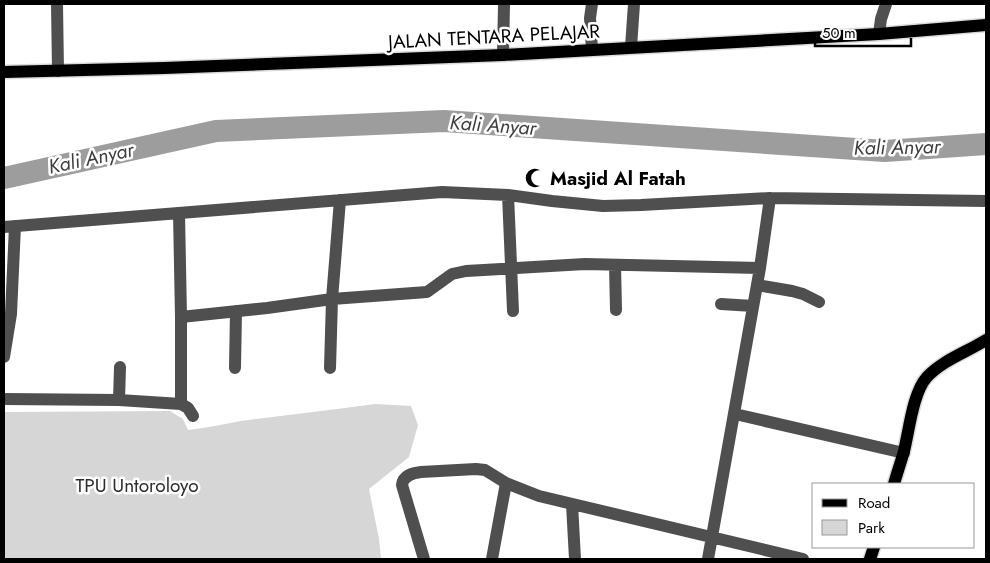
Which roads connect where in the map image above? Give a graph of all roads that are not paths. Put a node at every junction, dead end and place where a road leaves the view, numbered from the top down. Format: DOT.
graph roads {
  1 [pos="57,4"];
  2 [pos="504,4"];
  3 [pos="592,4"];
  4 [pos="634,4"];
  5 [pos="886,4"];
  6 [pos="986,25"];
  7 [pos="879,34"];
  8 [pos="631,47"];
  9 [pos="592,50"];
  10 [pos="503,55"];
  11 [pos="58,71"];
  12 [pos="4,72"];
  13 [pos="508,195"];
  14 [pos="770,198"];
  15 [pos="340,200"];
  16 [pos="986,201"];
  17 [pos="179,213"];
  18 [pos="9,226"];
  19 [pos="615,264"];
  20 [pos="511,268"];
  21 [pos="760,268"];
  22 [pos="757,285"];
  23 [pos="332,299"];
  24 [pos="819,302"];
  25 [pos="721,304"];
  26 [pos="754,306"];
  27 [pos="616,310"];
  28 [pos="236,311"];
  29 [pos="513,312"];
  30 [pos="181,317"];
  31 [pos="986,340"];
  32 [pos="4,357"];
  33 [pos="120,367"];
  34 [pos="236,368"];
  35 [pos="330,368"];
  36 [pos="4,399"];
  37 [pos="120,400"];
  38 [pos="181,404"];
  39 [pos="735,414"];
  40 [pos="193,416"];
  41 [pos="904,453"];
  42 [pos="506,483"];
  43 [pos="894,483"];
  44 [pos="572,504"];
  45 [pos="712,538"];
  46 [pos="424,559"];
  47 [pos="492,559"];
  48 [pos="575,559"];
  49 [pos="708,559"];
  50 [pos="803,559"];
  1 -- 11 [label="street"];
  2 -- 10 [label="street"];
  3 -- 9 [label="street"];
  4 -- 8 [label="street"];
  5 -- 7 [label="street"];
  6 -- 7 [label="main road, JALAN TENTARA PELAJAR"];
  7 -- 8 [label="main road, JALAN TENTARA PELAJAR"];
  8 -- 9 [label="main road, JALAN TENTARA PELAJAR"];
  9 -- 10 [label="main road, JALAN TENTARA PELAJAR"];
  10 -- 11 [label="main road, JALAN TENTARA PELAJAR"];
  11 -- 12 [label="main road, JALAN TENTARA PELAJAR"];
  13 -- 14 [label="street"];
  13 -- 15 [label="street"];
  13 -- 20 [label="street"];
  14 -- 16 [label="street"];
  14 -- 21 [label="street"];
  15 -- 17 [label="street"];
  15 -- 23 [label="street"];
  17 -- 18 [label="street"];
  17 -- 30 [label="street"];
  18 -- 32 [label="street"];
  19 -- 20 [label="street"];
  19 -- 21 [label="street"];
  19 -- 27 [label="street"];
  20 -- 23 [label="street"];
  20 -- 29 [label="street"];
  21 -- 22 [label="street"];
  22 -- 24 [label="street"];
  22 -- 26 [label="street"];
  23 -- 28 [label="street"];
  23 -- 35 [label="street"];
  25 -- 26 [label="street"];
  26 -- 39 [label="street"];
  28 -- 30 [label="street"];
  28 -- 34 [label="street"];
  30 -- 38 [label="street"];
  31 -- 41 [label="main road"];
  33 -- 37 [label="street"];
  36 -- 37 [label="street"];
  37 -- 38 [label="street"];
  38 -- 40 [label="street"];
  39 -- 41 [label="street"];
  39 -- 45 [label="street"];
  41 -- 43 [label="main road"];
  42 -- 44 [label="street"];
  42 -- 46 [label="street"];
  42 -- 47 [label="street"];
  44 -- 45 [label="street"];
  44 -- 48 [label="street"];
  45 -- 49 [label="street"];
  45 -- 50 [label="street"];
}
